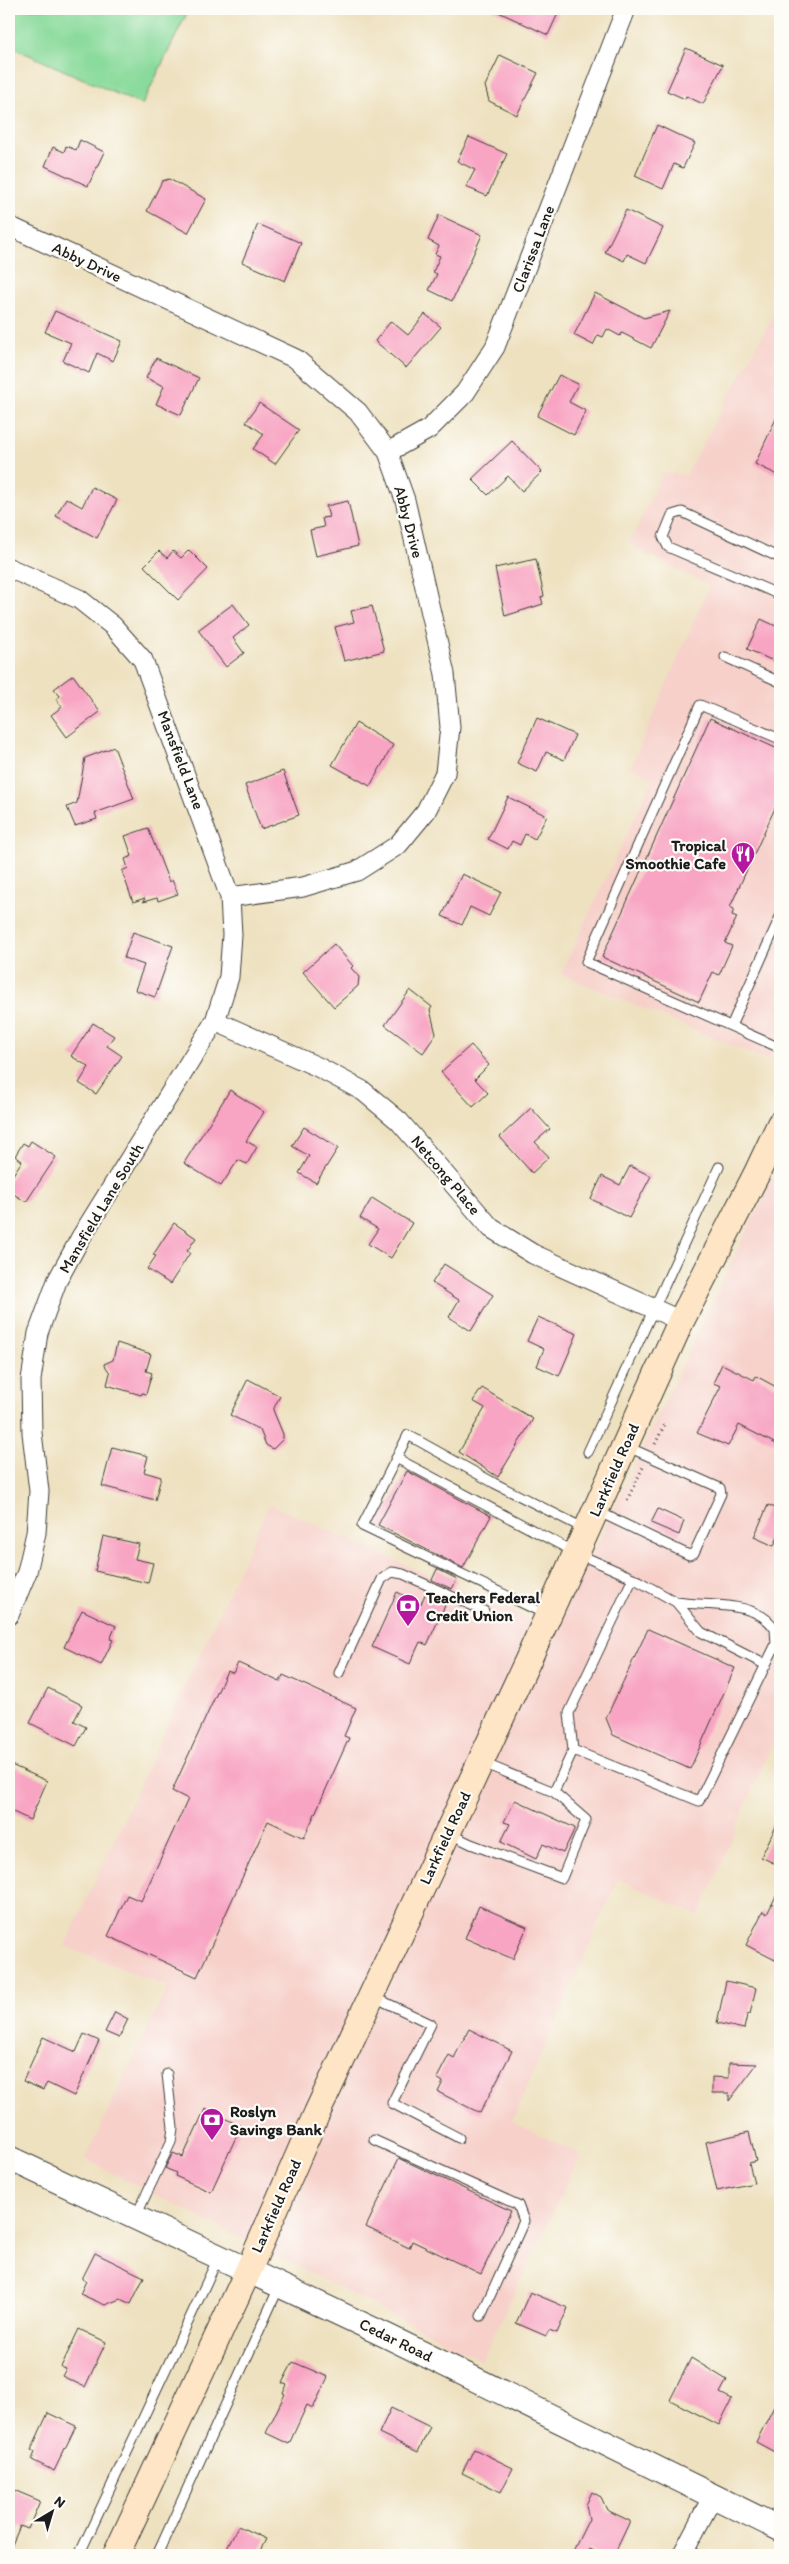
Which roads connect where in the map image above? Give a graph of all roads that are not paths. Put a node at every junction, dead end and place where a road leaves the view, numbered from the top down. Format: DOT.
graph roads {
  1 [pos="626,9"];
  2 [pos="9,226"];
  3 [pos="388,452"];
  4 [pos="780,558"];
  5 [pos="9,568"];
  6 [pos="780,595"];
  7 [pos="725,657"];
  8 [pos="780,682"];
  9 [pos="780,739"];
  10 [pos="230,897"];
  11 [pos="780,917"];
  12 [pos="215,1021"];
  13 [pos="731,1026"];
  14 [pos="780,1048"];
  15 [pos="780,1124"];
  16 [pos="719,1167"];
  17 [pos="654,1309"];
  18 [pos="681,1321"];
  19 [pos="637,1451"];
  20 [pos="588,1452"];
  21 [pos="396,1458"];
  22 [pos="600,1520"];
  23 [pos="576,1553"];
  24 [pos="633,1578"];
  25 [pos="676,1602"];
  26 [pos="484,1611"];
  27 [pos="9,1615"];
  28 [pos="548,1616"];
  29 [pos="766,1665"];
  30 [pos="339,1673"];
  31 [pos="574,1750"];
  32 [pos="480,1762"];
  33 [pos="554,1792"];
  34 [pos="447,1833"];
  35 [pos="371,1996"];
  36 [pos="167,2074"];
  37 [pos="459,2138"];
  38 [pos="374,2140"];
  39 [pos="9,2158"];
  40 [pos="136,2216"];
  41 [pos="219,2255"];
  42 [pos="248,2269"];
  43 [pos="280,2285"];
  44 [pos="482,2316"];
  45 [pos="713,2496"];
  46 [pos="780,2529"];
  47 [pos="79,2555"];
  48 [pos="116,2555"];
  49 [pos="157,2555"];
  50 [pos="682,2555"];
  1 -- 3 [label="street, Clarissa Lane"];
  2 -- 3 [label="street, Abby Drive"];
  3 -- 10 [label="street, Abby Drive"];
  4 -- 6 [label="lane"];
  5 -- 10 [label="street, Mansfield Lane"];
  7 -- 8 [label="lane"];
  9 -- 13 [label="lane"];
  10 -- 12 [label="street, Mansfield Lane"];
  11 -- 13 [label="lane"];
  12 -- 17 [label="street, Netcong Place"];
  12 -- 27 [label="street, Mansfield Lane South"];
  13 -- 14 [label="lane"];
  15 -- 18 [label="main road, Larkfield Road"];
  16 -- 17 [label="lane"];
  17 -- 18 [label="street, Netcong Place"];
  17 -- 20 [label="lane"];
  18 -- 19 [label="main road, Larkfield Road"];
  19 -- 22 [label="main road, Larkfield Road"];
  19 -- 22 [label="lane"];
  21 -- 22 [label="lane"];
  21 -- 23 [label="lane"];
  21 -- 28 [label="lane"];
  22 -- 23 [label="main road, Larkfield Road"];
  23 -- 24 [label="lane"];
  23 -- 28 [label="main road, Larkfield Road"];
  24 -- 25 [label="lane"];
  24 -- 31 [label="lane"];
  25 -- 29 [label="lane"];
  25 -- 29 [label="lane"];
  26 -- 30 [label="lane"];
  28 -- 32 [label="main road, Larkfield Road"];
  29 -- 31 [label="lane"];
  31 -- 33 [label="lane"];
  32 -- 33 [label="lane"];
  32 -- 34 [label="main road, Larkfield Road"];
  33 -- 34 [label="lane"];
  34 -- 35 [label="main road, Larkfield Road"];
  35 -- 37 [label="lane"];
  35 -- 42 [label="main road, Larkfield Road"];
  36 -- 40 [label="lane"];
  38 -- 44 [label="lane"];
  39 -- 40 [label="street, Cedar Road"];
  40 -- 41 [label="street, Cedar Road"];
  41 -- 42 [label="street, Cedar Road"];
  41 -- 47 [label="lane"];
  42 -- 43 [label="street, Cedar Road"];
  42 -- 48 [label="main road, Larkfield Road"];
  43 -- 45 [label="street, Cedar Road"];
  43 -- 49 [label="lane"];
  45 -- 46 [label="street, Cedar Road"];
  45 -- 50 [label="street"];
}
